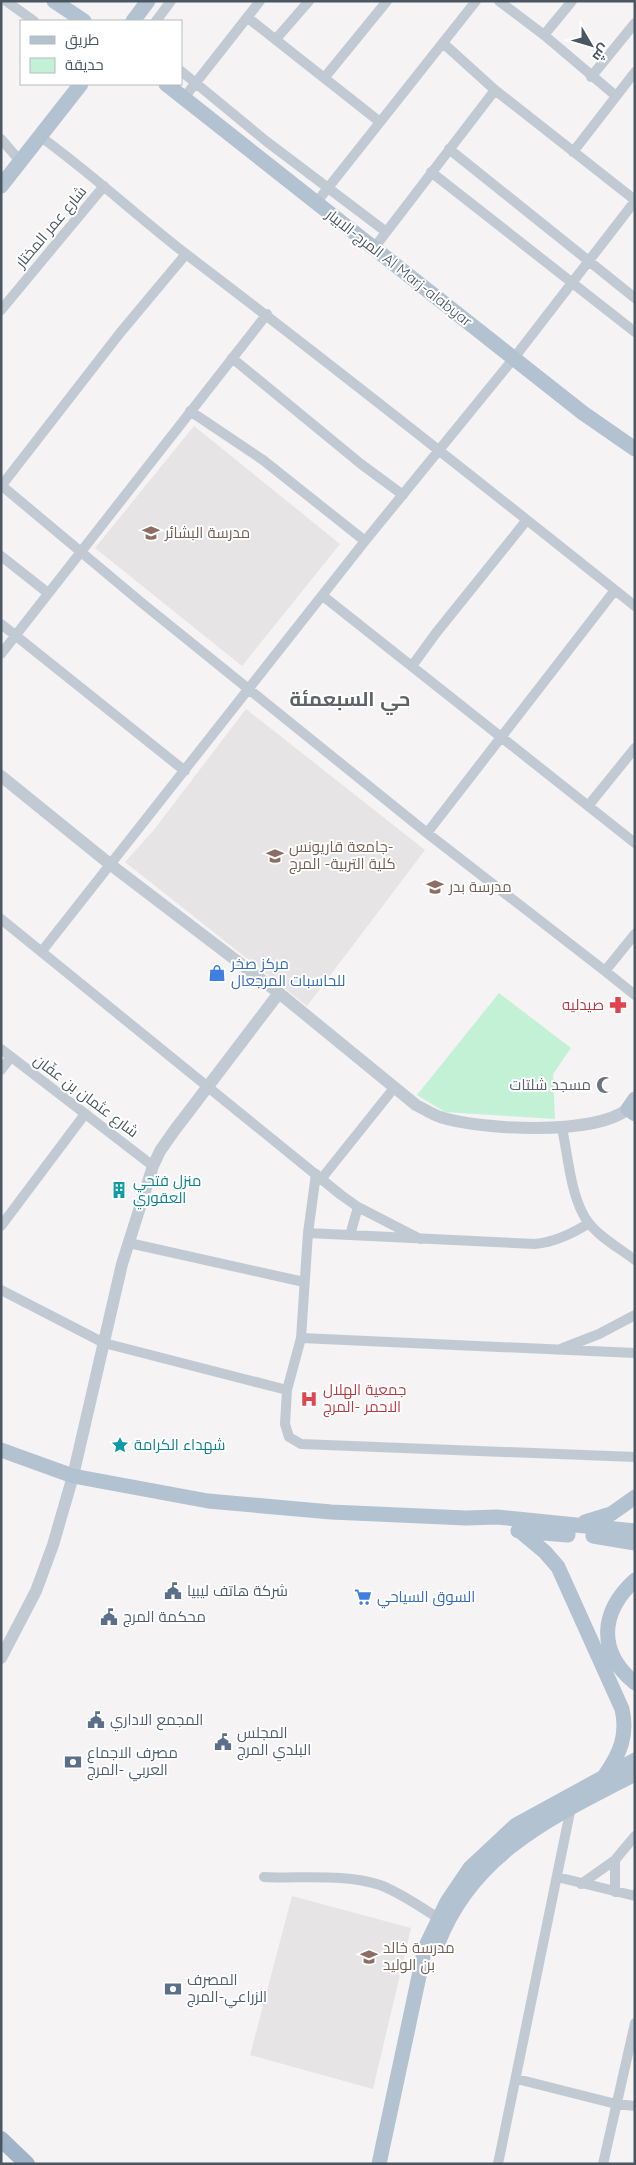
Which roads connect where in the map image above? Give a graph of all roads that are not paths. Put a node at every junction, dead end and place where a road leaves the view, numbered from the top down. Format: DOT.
graph roads {
  1 [pos="6,1"];
  2 [pos="54,1"];
  3 [pos="148,1"];
  4 [pos="170,1"];
  5 [pos="260,1"];
  6 [pos="309,1"];
  7 [pos="387,1"];
  8 [pos="476,1"];
  9 [pos="499,1"];
  10 [pos="572,1"];
  11 [pos="248,18"];
  12 [pos="33,20"];
  13 [pos="82,20"];
  14 [pos="134,20"];
  15 [pos="157,20"];
  16 [pos="635,23"];
  17 [pos="544,35"];
  18 [pos="276,38"];
  19 [pos="443,43"];
  20 [pos="182,72"];
  21 [pos="635,72"];
  22 [pos="325,77"];
  23 [pos="591,77"];
  24 [pos="196,82"];
  25 [pos="79,85"];
  26 [pos="167,85"];
  27 [pos="495,90"];
  28 [pos="616,96"];
  29 [pos="184,99"];
  30 [pos="380,122"];
  31 [pos="41,137"];
  32 [pos="1,139"];
  33 [pos="449,149"];
  34 [pos="573,152"];
  35 [pos="20,161"];
  36 [pos="431,172"];
  37 [pos="1,186"];
  38 [pos="104,186"];
  39 [pos="327,188"];
  40 [pos="635,201"];
  41 [pos="316,203"];
  42 [pos="386,231"];
  43 [pos="374,248"];
  44 [pos="186,254"];
  45 [pos="588,261"];
  46 [pos="572,282"];
  47 [pos="635,298"];
  48 [pos="1,310"];
  49 [pos="267,314"];
  50 [pos="635,332"];
  51 [pos="232,358"];
  52 [pos="514,358"];
  53 [pos="190,411"];
  54 [pos="635,450"];
  55 [pos="438,451"];
  56 [pos="2,485"];
  57 [pos="403,495"];
  58 [pos="526,520"];
  59 [pos="365,541"];
  60 [pos="82,551"];
  61 [pos="1,556"];
  62 [pos="615,590"];
  63 [pos="48,593"];
  64 [pos="323,596"];
  65 [pos="635,606"];
  66 [pos="1,624"];
  67 [pos="16,635"];
  68 [pos="1,654"];
  69 [pos="412,666"];
  70 [pos="249,689"];
  71 [pos="501,737"];
  72 [pos="635,748"];
  73 [pos="185,771"];
  74 [pos="1,776"];
  75 [pos="588,806"];
  76 [pos="427,833"];
  77 [pos="635,843"];
  78 [pos="111,865"];
  79 [pos="1,919"];
  80 [pos="635,934"];
  81 [pos="42,951"];
  82 [pos="605,971"];
  83 [pos="280,993"];
  84 [pos="635,995"];
  85 [pos="1,1049"];
  86 [pos="11,1057"];
  87 [pos="1,1070"];
  88 [pos="207,1086"];
  89 [pos="394,1088"];
  90 [pos="633,1106"];
  91 [pos="85,1114"];
  92 [pos="562,1128"];
  93 [pos="153,1166"];
  94 [pos="319,1176"];
  95 [pos="358,1207"];
  96 [pos="589,1222"];
  97 [pos="1,1226"];
  98 [pos="308,1233"];
  99 [pos="350,1236"];
  100 [pos="420,1239"];
  101 [pos="129,1244"];
  102 [pos="635,1260"];
  103 [pos="304,1282"];
  104 [pos="1,1290"];
  105 [pos="635,1315"];
  106 [pos="301,1338"];
  107 [pos="104,1343"];
  108 [pos="559,1350"];
  109 [pos="635,1353"];
  110 [pos="287,1390"];
  111 [pos="1,1450"];
  112 [pos="635,1456"];
  113 [pos="73,1476"];
  114 [pos="635,1498"];
  115 [pos="466,1518"];
  116 [pos="559,1524"];
  117 [pos="635,1531"];
  118 [pos="521,1532"];
  119 [pos="635,1543"];
  120 [pos="635,1580"];
  121 [pos="1,1658"];
  122 [pos="635,1683"];
  123 [pos="635,1760"];
  124 [pos="635,1774"];
  125 [pos="604,1776"];
  126 [pos="593,1796"];
  127 [pos="571,1807"];
  128 [pos="635,1836"];
  129 [pos="615,1860"];
  130 [pos="264,1877"];
  131 [pos="557,1877"];
  132 [pos="582,1884"];
  133 [pos="615,1892"];
  134 [pos="635,1896"];
  135 [pos="438,1918"];
  136 [pos="635,2023"];
  137 [pos="517,2079"];
  138 [pos="616,2104"];
  139 [pos="635,2106"];
  140 [pos="1,2139"];
  141 [pos="27,2164"];
  142 [pos="379,2164"];
  143 [pos="389,2164"];
  144 [pos="498,2164"];
  145 [pos="603,2164"];
  1 -- 12 [label="street"];
  2 -- 13 [label="main road"];
  3 -- 14 [label="main road"];
  4 -- 15 [label="street"];
  5 -- 11 [label="street"];
  6 -- 18 [label="street"];
  7 -- 22 [label="street"];
  8 -- 19 [label="street"];
  9 -- 17 [label="street"];
  10 -- 17 [label="street"];
  11 -- 18 [label="street"];
  11 -- 24 [label="street"];
  16 -- 23 [label="street"];
  17 -- 23 [label="street"];
  18 -- 22 [label="street"];
  19 -- 27 [label="street"];
  19 -- 30 [label="street"];
  20 -- 24 [label="street"];
  21 -- 28 [label="street"];
  22 -- 30 [label="street"];
  23 -- 28 [label="street"];
  24 -- 29 [label="street"];
  24 -- 39 [label="street"];
  25 -- 31 [label="main road"];
  26 -- 29 [label="main road, المرج-الابيار Al Marj-alabyar"];
  27 -- 33 [label="street"];
  27 -- 34 [label="street"];
  28 -- 34 [label="street"];
  29 -- 41 [label="main road, المرج-الابيار Al Marj-alabyar"];
  30 -- 39 [label="street"];
  31 -- 35 [label="main road"];
  31 -- 38 [label="street"];
  32 -- 35 [label="street"];
  33 -- 36 [label="street"];
  33 -- 45 [label="street"];
  34 -- 40 [label="street"];
  35 -- 37 [label="main road"];
  36 -- 42 [label="street"];
  36 -- 46 [label="street"];
  38 -- 44 [label="street"];
  38 -- 48 [label="street, شارع عمر المختار"];
  39 -- 41 [label="street"];
  39 -- 42 [label="street"];
  40 -- 45 [label="street"];
  41 -- 43 [label="main road, المرج-الابيار Al Marj-alabyar"];
  42 -- 43 [label="street"];
  43 -- 52 [label="main road, المرج-الابيار Al Marj-alabyar"];
  44 -- 49 [label="street"];
  44 -- 56 [label="street"];
  45 -- 46 [label="street"];
  45 -- 47 [label="street"];
  46 -- 50 [label="street"];
  46 -- 52 [label="street"];
  49 -- 51 [label="street"];
  49 -- 55 [label="street"];
  51 -- 53 [label="street"];
  51 -- 57 [label="street"];
  52 -- 54 [label="main road, المرج-الابيار Al Marj-alabyar"];
  52 -- 55 [label="street"];
  53 -- 59 [label="street"];
  53 -- 60 [label="street"];
  55 -- 57 [label="street"];
  55 -- 58 [label="street"];
  56 -- 60 [label="street"];
  57 -- 59 [label="street"];
  58 -- 62 [label="street"];
  58 -- 69 [label="street"];
  59 -- 64 [label="street"];
  60 -- 63 [label="street"];
  60 -- 70 [label="street"];
  61 -- 63 [label="street"];
  62 -- 65 [label="street"];
  62 -- 71 [label="street"];
  63 -- 67 [label="street"];
  64 -- 69 [label="street"];
  64 -- 70 [label="street"];
  66 -- 67 [label="street"];
  67 -- 68 [label="street"];
  67 -- 73 [label="street"];
  69 -- 71 [label="street"];
  70 -- 73 [label="street"];
  70 -- 76 [label="street"];
  71 -- 75 [label="street"];
  71 -- 76 [label="street"];
  72 -- 75 [label="street"];
  73 -- 78 [label="street"];
  74 -- 78 [label="street"];
  75 -- 77 [label="street"];
  76 -- 82 [label="street"];
  78 -- 81 [label="street"];
  78 -- 83 [label="street"];
  79 -- 81 [label="street"];
  80 -- 82 [label="street"];
  81 -- 88 [label="street"];
  82 -- 84 [label="street"];
  83 -- 88 [label="street"];
  83 -- 89 [label="street"];
  85 -- 86 [label="street, شارع عثمان بن عفّان"];
  86 -- 87 [label="street"];
  86 -- 91 [label="street, شارع عثمان بن عفّان"];
  88 -- 93 [label="street"];
  88 -- 94 [label="street"];
  89 -- 92 [label="street"];
  89 -- 94 [label="street"];
  90 -- 92 [label="street"];
  91 -- 93 [label="street, شارع عثمان بن عفّان"];
  91 -- 97 [label="street"];
  92 -- 96 [label="street"];
  93 -- 101 [label="street"];
  94 -- 95 [label="street"];
  94 -- 98 [label="street"];
  95 -- 99 [label="street"];
  95 -- 100 [label="street"];
  96 -- 100 [label="street"];
  96 -- 102 [label="street"];
  98 -- 99 [label="street"];
  98 -- 103 [label="street"];
  99 -- 100 [label="street"];
  101 -- 103 [label="street"];
  101 -- 107 [label="street"];
  103 -- 106 [label="street"];
  104 -- 107 [label="street"];
  105 -- 108 [label="street"];
  106 -- 108 [label="street"];
  106 -- 110 [label="street"];
  107 -- 110 [label="street"];
  107 -- 113 [label="street"];
  108 -- 109 [label="street"];
  110 -- 112 [label="street"];
  111 -- 113 [label="main road"];
  113 -- 115 [label="main road"];
  113 -- 121 [label="street"];
  114 -- 116 [label="main road"];
  115 -- 116 [label="main road"];
  115 -- 118 [label="main road"];
  116 -- 117 [label="main road"];
  118 -- 119 [label="main road"];
  118 -- 125 [label="main road"];
  120 -- 122 [label="main road"];
  123 -- 125 [label="main road"];
  124 -- 126 [label="main road"];
  125 -- 126 [label="main road"];
  125 -- 135 [label="main road"];
  126 -- 127 [label="main road"];
  127 -- 131 [label="street"];
  127 -- 143 [label="main road"];
  128 -- 129 [label="street"];
  129 -- 132 [label="street"];
  129 -- 133 [label="street"];
  130 -- 135 [label="street"];
  131 -- 132 [label="street"];
  131 -- 137 [label="street"];
  132 -- 133 [label="street"];
  133 -- 134 [label="street"];
  135 -- 142 [label="main road"];
  136 -- 138 [label="street"];
  137 -- 138 [label="street"];
  137 -- 144 [label="street"];
  138 -- 139 [label="street"];
  138 -- 145 [label="street"];
  140 -- 141 [label="highway"];
}
